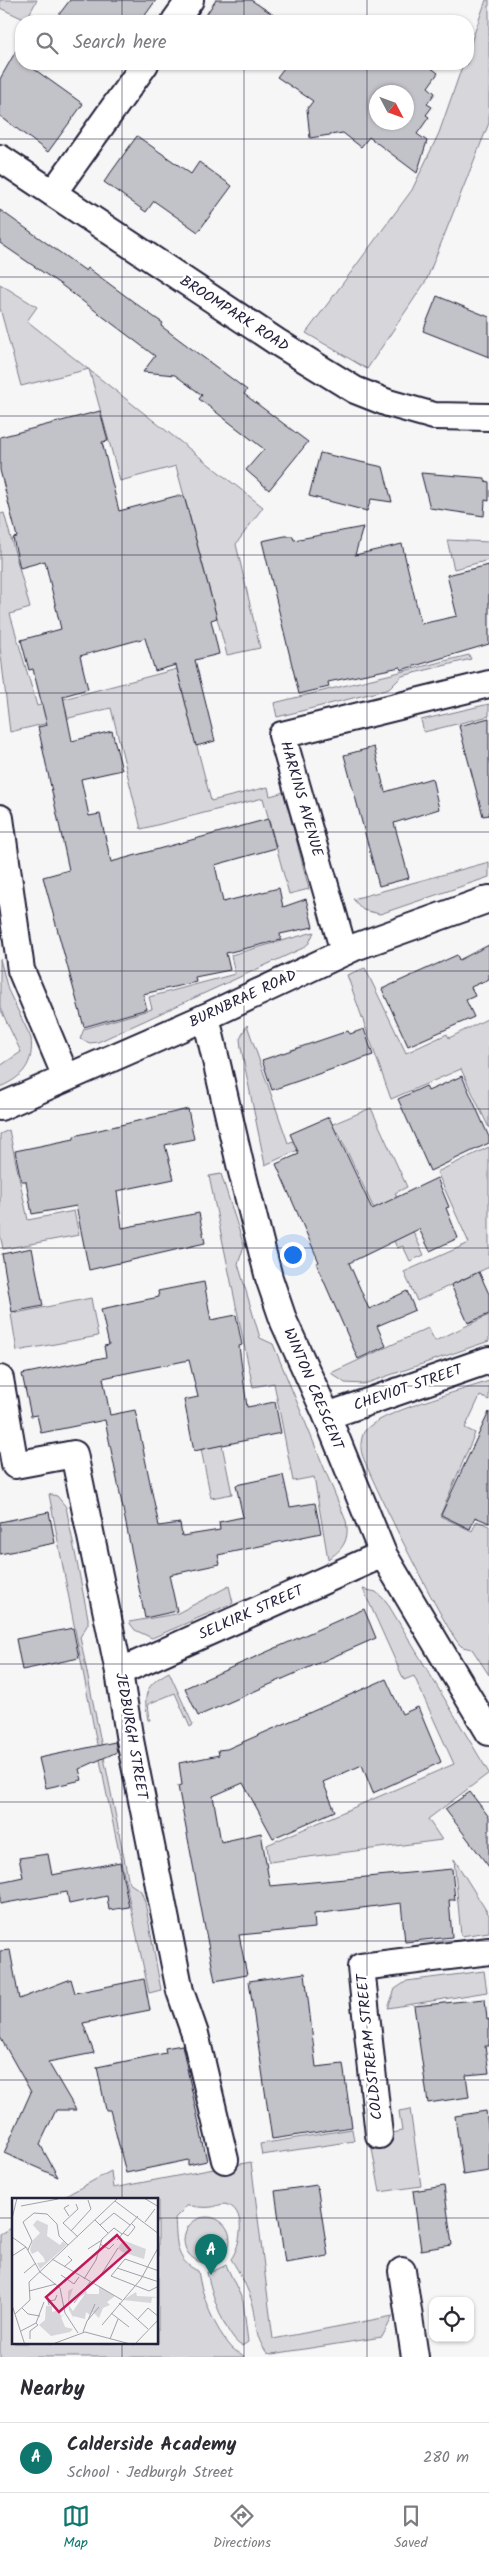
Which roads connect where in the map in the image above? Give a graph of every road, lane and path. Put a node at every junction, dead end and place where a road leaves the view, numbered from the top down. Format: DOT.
graph roads {
  1 [pos="190,0"];
  2 [pos="179,15"];
  3 [pos="141,70"];
  4 [pos="0,158"];
  5 [pos="54,193"];
  6 [pos="489,417"];
  7 [pos="489,684"];
  8 [pos="0,818"];
  9 [pos="489,899"];
  10 [pos="344,952"];
  11 [pos="206,1018"];
  12 [pos="66,1077"];
  13 [pos="0,1107"];
  14 [pos="489,1360"];
  15 [pos="0,1379"];
  16 [pos="327,1416"];
  17 [pos="383,1554"];
  18 [pos="119,1672"];
  19 [pos="489,1732"];
  20 [pos="489,1951"];
  21 [pos="379,2135"];
  22 [pos="225,2160"];
  23 [pos="402,2271"];
  24 [pos="415,2357"];
  1 -- 2 [label="street"];
  3 -- 5 [label="street"];
  4 -- 5 [label="street, BROOMPARK ROAD"];
  5 -- 6 [label="street, BROOMPARK ROAD"];
  7 -- 10 [label="street, HARKINS AVENUE"];
  8 -- 12 [label="street"];
  9 -- 10 [label="street, BURNBRAE ROAD"];
  10 -- 11 [label="street, BURNBRAE ROAD"];
  11 -- 12 [label="street, BURNBRAE ROAD"];
  11 -- 16 [label="street, WINTON CRESCENT"];
  12 -- 13 [label="street, BURNBRAE ROAD"];
  14 -- 16 [label="street, CHEVIOT STREET"];
  15 -- 18 [label="street, JEDBURGH STREET"];
  16 -- 17 [label="street, WINTON CRESCENT"];
  17 -- 18 [label="street, SELKIRK STREET"];
  17 -- 19 [label="street, WINTON CRESCENT"];
  18 -- 22 [label="street, JEDBURGH STREET"];
  20 -- 21 [label="street, COLDSTREAM STREET"];
  23 -- 24 [label="street"];
}
